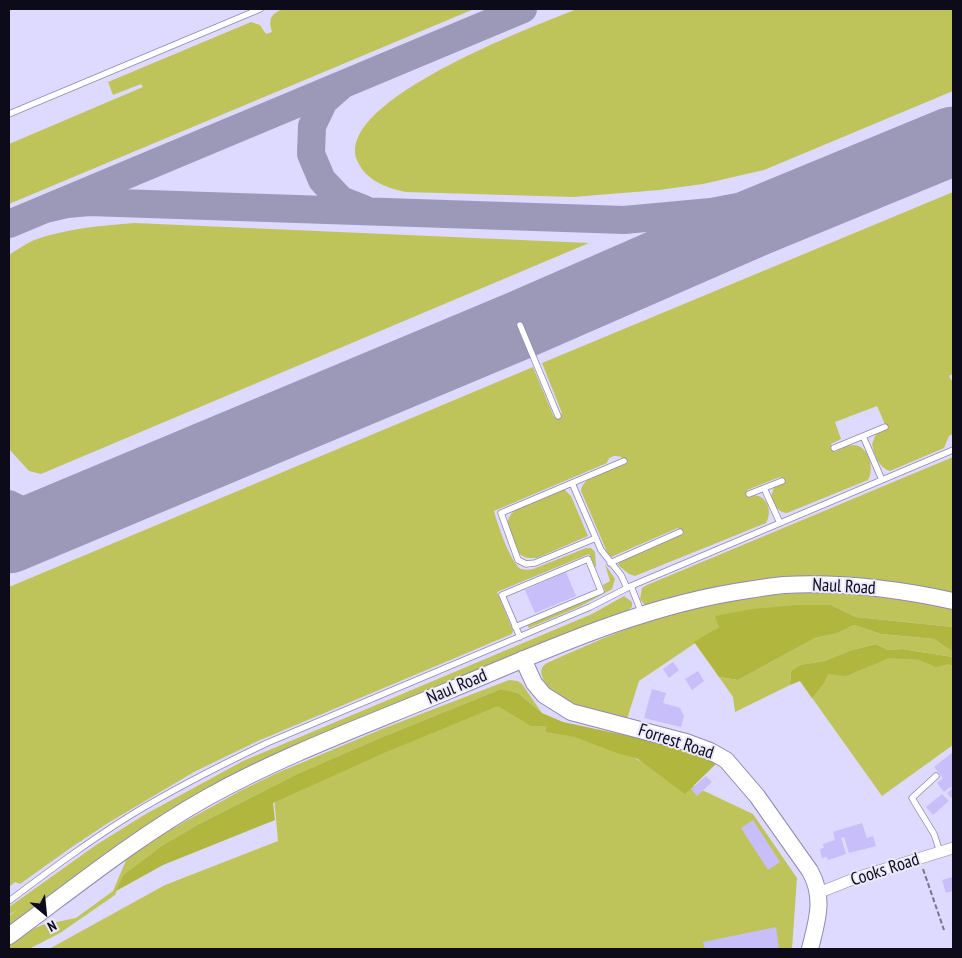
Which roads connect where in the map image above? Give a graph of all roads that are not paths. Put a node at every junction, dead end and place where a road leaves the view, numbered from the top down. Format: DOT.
graph roads {
  1 [pos="260,9"];
  2 [pos="9,114"];
  3 [pos="520,325"];
  4 [pos="558,416"];
  5 [pos="885,427"];
  6 [pos="864,436"];
  7 [pos="834,448"];
  8 [pos="953,450"];
  9 [pos="624,461"];
  10 [pos="782,480"];
  11 [pos="882,480"];
  12 [pos="572,483"];
  13 [pos="764,488"];
  14 [pos="749,494"];
  15 [pos="780,523"];
  16 [pos="680,532"];
  17 [pos="596,538"];
  18 [pos="610,562"];
  19 [pos="629,587"];
  20 [pos="953,601"];
  21 [pos="643,614"];
  22 [pos="515,626"];
  23 [pos="520,637"];
  24 [pos="523,659"];
  25 [pos="936,776"];
  26 [pos="953,848"];
  27 [pos="940,852"];
  28 [pos="818,893"];
  29 [pos="9,901"];
  30 [pos="9,936"];
  31 [pos="810,949"];
  1 -- 2 [label="lane"];
  3 -- 4 [label="lane"];
  5 -- 6 [label="lane"];
  6 -- 7 [label="lane"];
  6 -- 11 [label="lane"];
  8 -- 11 [label="lane"];
  9 -- 12 [label="lane"];
  10 -- 13 [label="lane"];
  11 -- 15 [label="lane"];
  12 -- 17 [label="lane"];
  12 -- 17 [label="lane"];
  13 -- 14 [label="lane"];
  13 -- 15 [label="lane"];
  15 -- 19 [label="lane"];
  16 -- 18 [label="lane"];
  17 -- 18 [label="lane"];
  18 -- 19 [label="lane"];
  19 -- 21 [label="lane"];
  19 -- 23 [label="lane"];
  20 -- 21 [label="street, Naul Road"];
  21 -- 24 [label="street, Naul Road"];
  22 -- 22 [label="lane"];
  22 -- 23 [label="lane"];
  23 -- 29 [label="lane"];
  24 -- 28 [label="street, Forrest Road"];
  24 -- 30 [label="street, Naul Road"];
  25 -- 27 [label="lane"];
  26 -- 27 [label="street, Cooks Road"];
  27 -- 28 [label="street, Cooks Road"];
  28 -- 31 [label="street, Forrest Road"];
}
